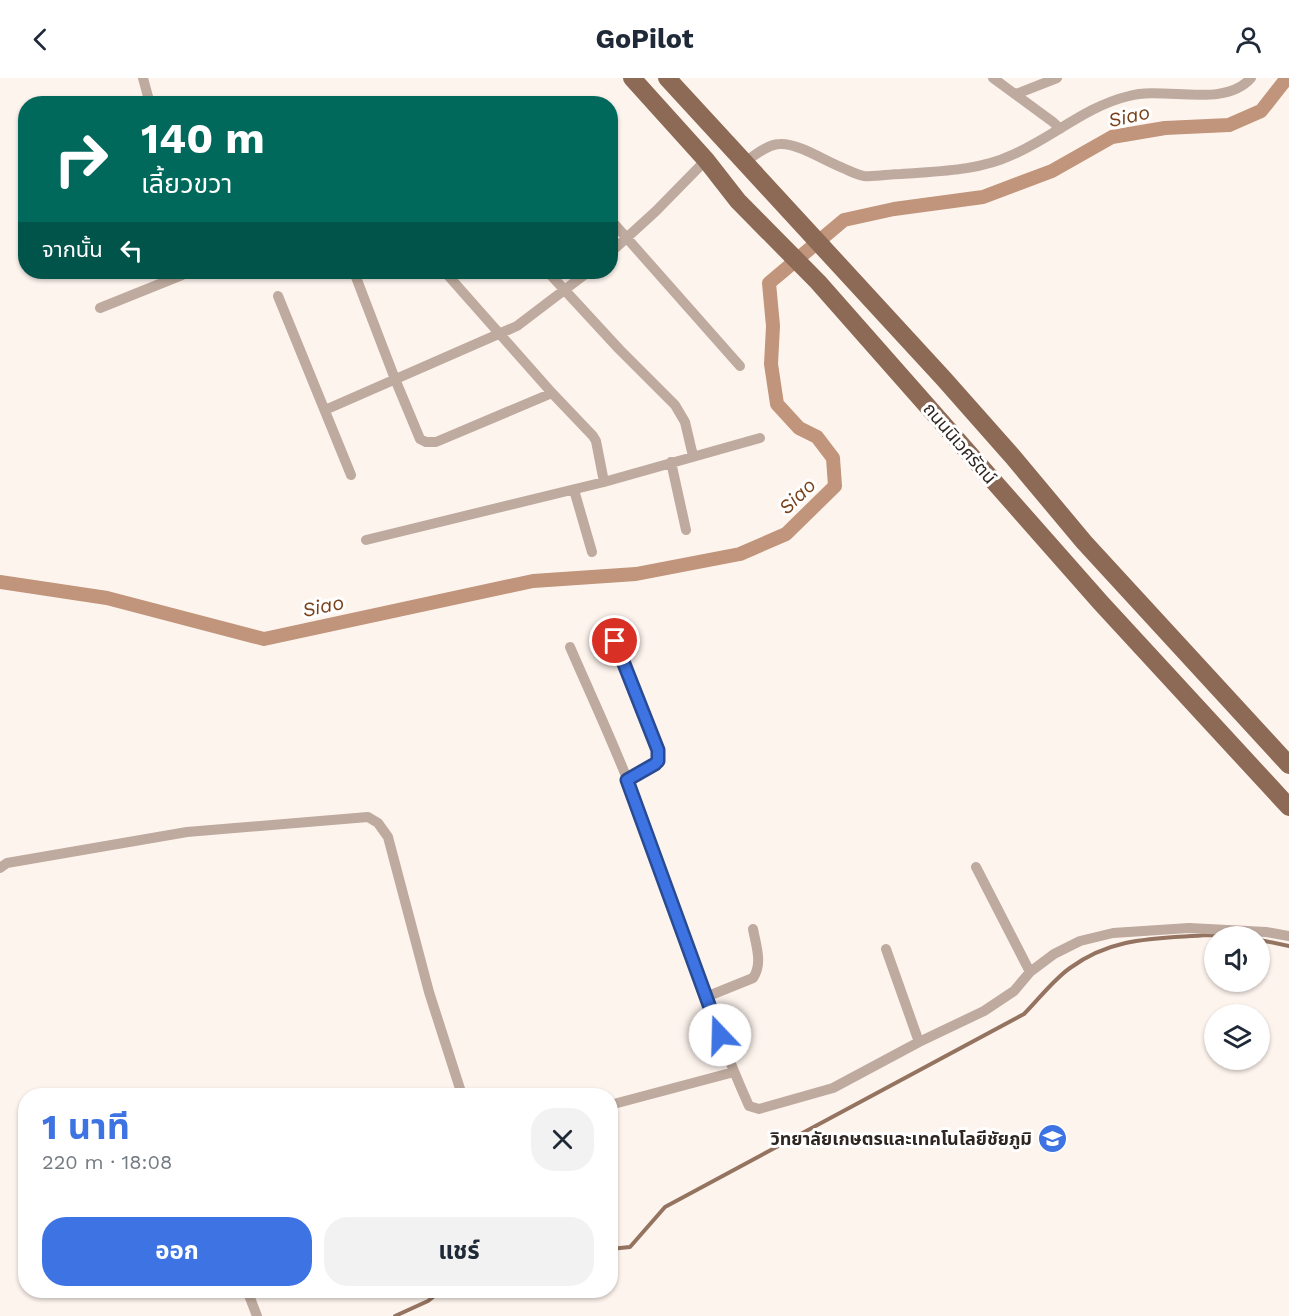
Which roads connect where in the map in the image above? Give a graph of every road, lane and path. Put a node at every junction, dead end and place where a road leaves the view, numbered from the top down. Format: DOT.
graph roads {
  1 [pos="143,78"];
  2 [pos="632,78"];
  3 [pos="667,78"];
  4 [pos="993,78"];
  5 [pos="1057,78"];
  6 [pos="1251,78"];
  7 [pos="1016,94"];
  8 [pos="148,96"];
  9 [pos="1060,129"];
  10 [pos="706,160"];
  11 [pos="744,163"];
  12 [pos="618,228"];
  13 [pos="627,239"];
  14 [pos="618,246"];
  15 [pos="172,279"];
  16 [pos="357,279"];
  17 [pos="451,279"];
  18 [pos="554,279"];
  19 [pos="580,279"];
  20 [pos="565,291"];
  21 [pos="278,296"];
  22 [pos="100,308"];
  23 [pos="501,334"];
  24 [pos="740,366"];
  25 [pos="395,379"];
  26 [pos="552,393"];
  27 [pos="325,410"];
  28 [pos="760,438"];
  29 [pos="693,456"];
  30 [pos="670,462"];
  31 [pos="351,475"];
  32 [pos="604,482"];
  33 [pos="574,490"];
  34 [pos="686,530"];
  35 [pos="366,540"];
  36 [pos="592,552"];
  37 [pos="615,641"];
  38 [pos="570,647"];
  39 [pos="1289,765"];
  40 [pos="627,780"];
  41 [pos="1289,807"];
  42 [pos="976,867"];
  43 [pos="0,868"];
  44 [pos="753,929"];
  45 [pos="1289,936"];
  46 [pos="886,949"];
  47 [pos="1030,972"];
  48 [pos="706,997"];
  49 [pos="919,1042"];
  50 [pos="734,1072"];
  51 [pos="460,1088"];
  52 [pos="618,1103"];
  53 [pos="250,1298"];
  54 [pos="257,1316"];
  1 -- 8 [label="street"];
  2 -- 10 [label="main road, ถนนนิเวศรัตน์"];
  3 -- 11 [label="main road, ถนนนิเวศรัตน์"];
  4 -- 7 [label="street"];
  5 -- 7 [label="street"];
  6 -- 9 [label="street"];
  7 -- 9 [label="street"];
  9 -- 11 [label="street"];
  10 -- 13 [label="street"];
  10 -- 41 [label="main road, ถนนนิเวศรัตน์"];
  11 -- 39 [label="main road, ถนนนิเวศรัตน์"];
  12 -- 13 [label="street"];
  13 -- 14 [label="street"];
  13 -- 24 [label="street"];
  15 -- 22 [label="street"];
  16 -- 25 [label="street"];
  17 -- 23 [label="street"];
  18 -- 20 [label="street"];
  19 -- 20 [label="street"];
  20 -- 23 [label="street"];
  20 -- 29 [label="street"];
  21 -- 27 [label="street"];
  23 -- 25 [label="street"];
  23 -- 26 [label="street"];
  25 -- 26 [label="street"];
  25 -- 27 [label="street"];
  26 -- 32 [label="street"];
  27 -- 31 [label="street"];
  28 -- 29 [label="street"];
  29 -- 30 [label="street"];
  30 -- 32 [label="street"];
  30 -- 34 [label="street"];
  32 -- 33 [label="street"];
  33 -- 35 [label="street"];
  33 -- 36 [label="street"];
  37 -- 40 [label="street"];
  38 -- 40 [label="street"];
  40 -- 48 [label="street"];
  42 -- 47 [label="street"];
  43 -- 51 [label="street"];
  44 -- 48 [label="street"];
  45 -- 47 [label="street"];
  46 -- 49 [label="street"];
  47 -- 49 [label="street"];
  48 -- 50 [label="street"];
  49 -- 50 [label="street"];
  50 -- 52 [label="street"];
  53 -- 54 [label="street"];
}
